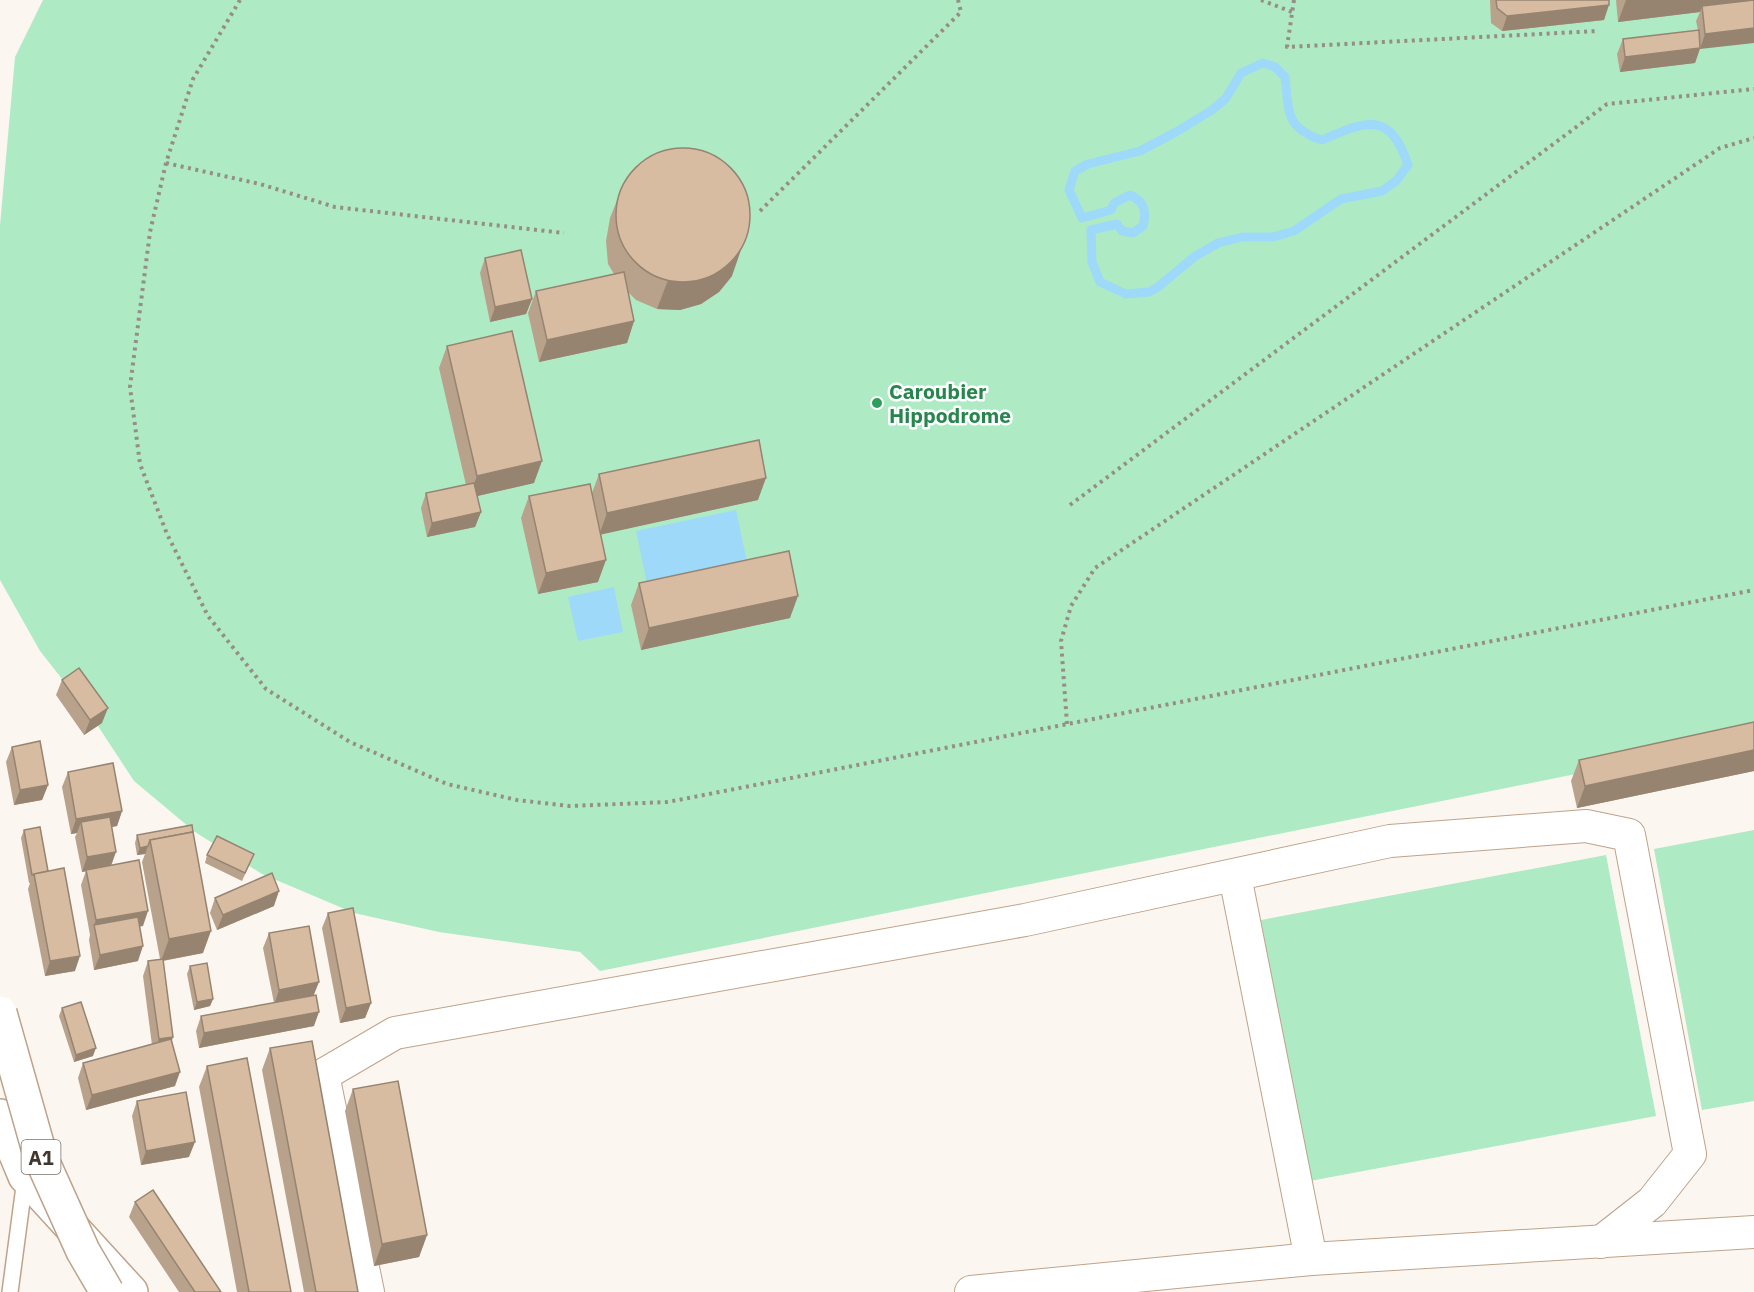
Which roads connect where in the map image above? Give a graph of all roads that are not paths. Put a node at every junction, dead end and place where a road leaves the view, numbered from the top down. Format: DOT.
graph roads {
  1 [pos="1235,876"];
  2 [pos="0,1013"];
  3 [pos="0,1116"];
  4 [pos="26,1176"];
  5 [pos="1754,1232"];
  6 [pos="1601,1242"];
  7 [pos="1311,1259"];
  8 [pos="10,1292"];
  9 [pos="107,1292"];
  10 [pos="131,1292"];
  11 [pos="368,1292"];
  12 [pos="971,1292"];
  1 -- 6 [label="street"];
  1 -- 7 [label="street"];
  1 -- 11 [label="street"];
  2 -- 9 [label="main road, A1, bridge"];
  3 -- 4 [label="main road"];
  4 -- 8 [label="lane"];
  4 -- 10 [label="main road"];
  5 -- 6 [label="street"];
  6 -- 7 [label="street"];
  7 -- 12 [label="street"];
}
